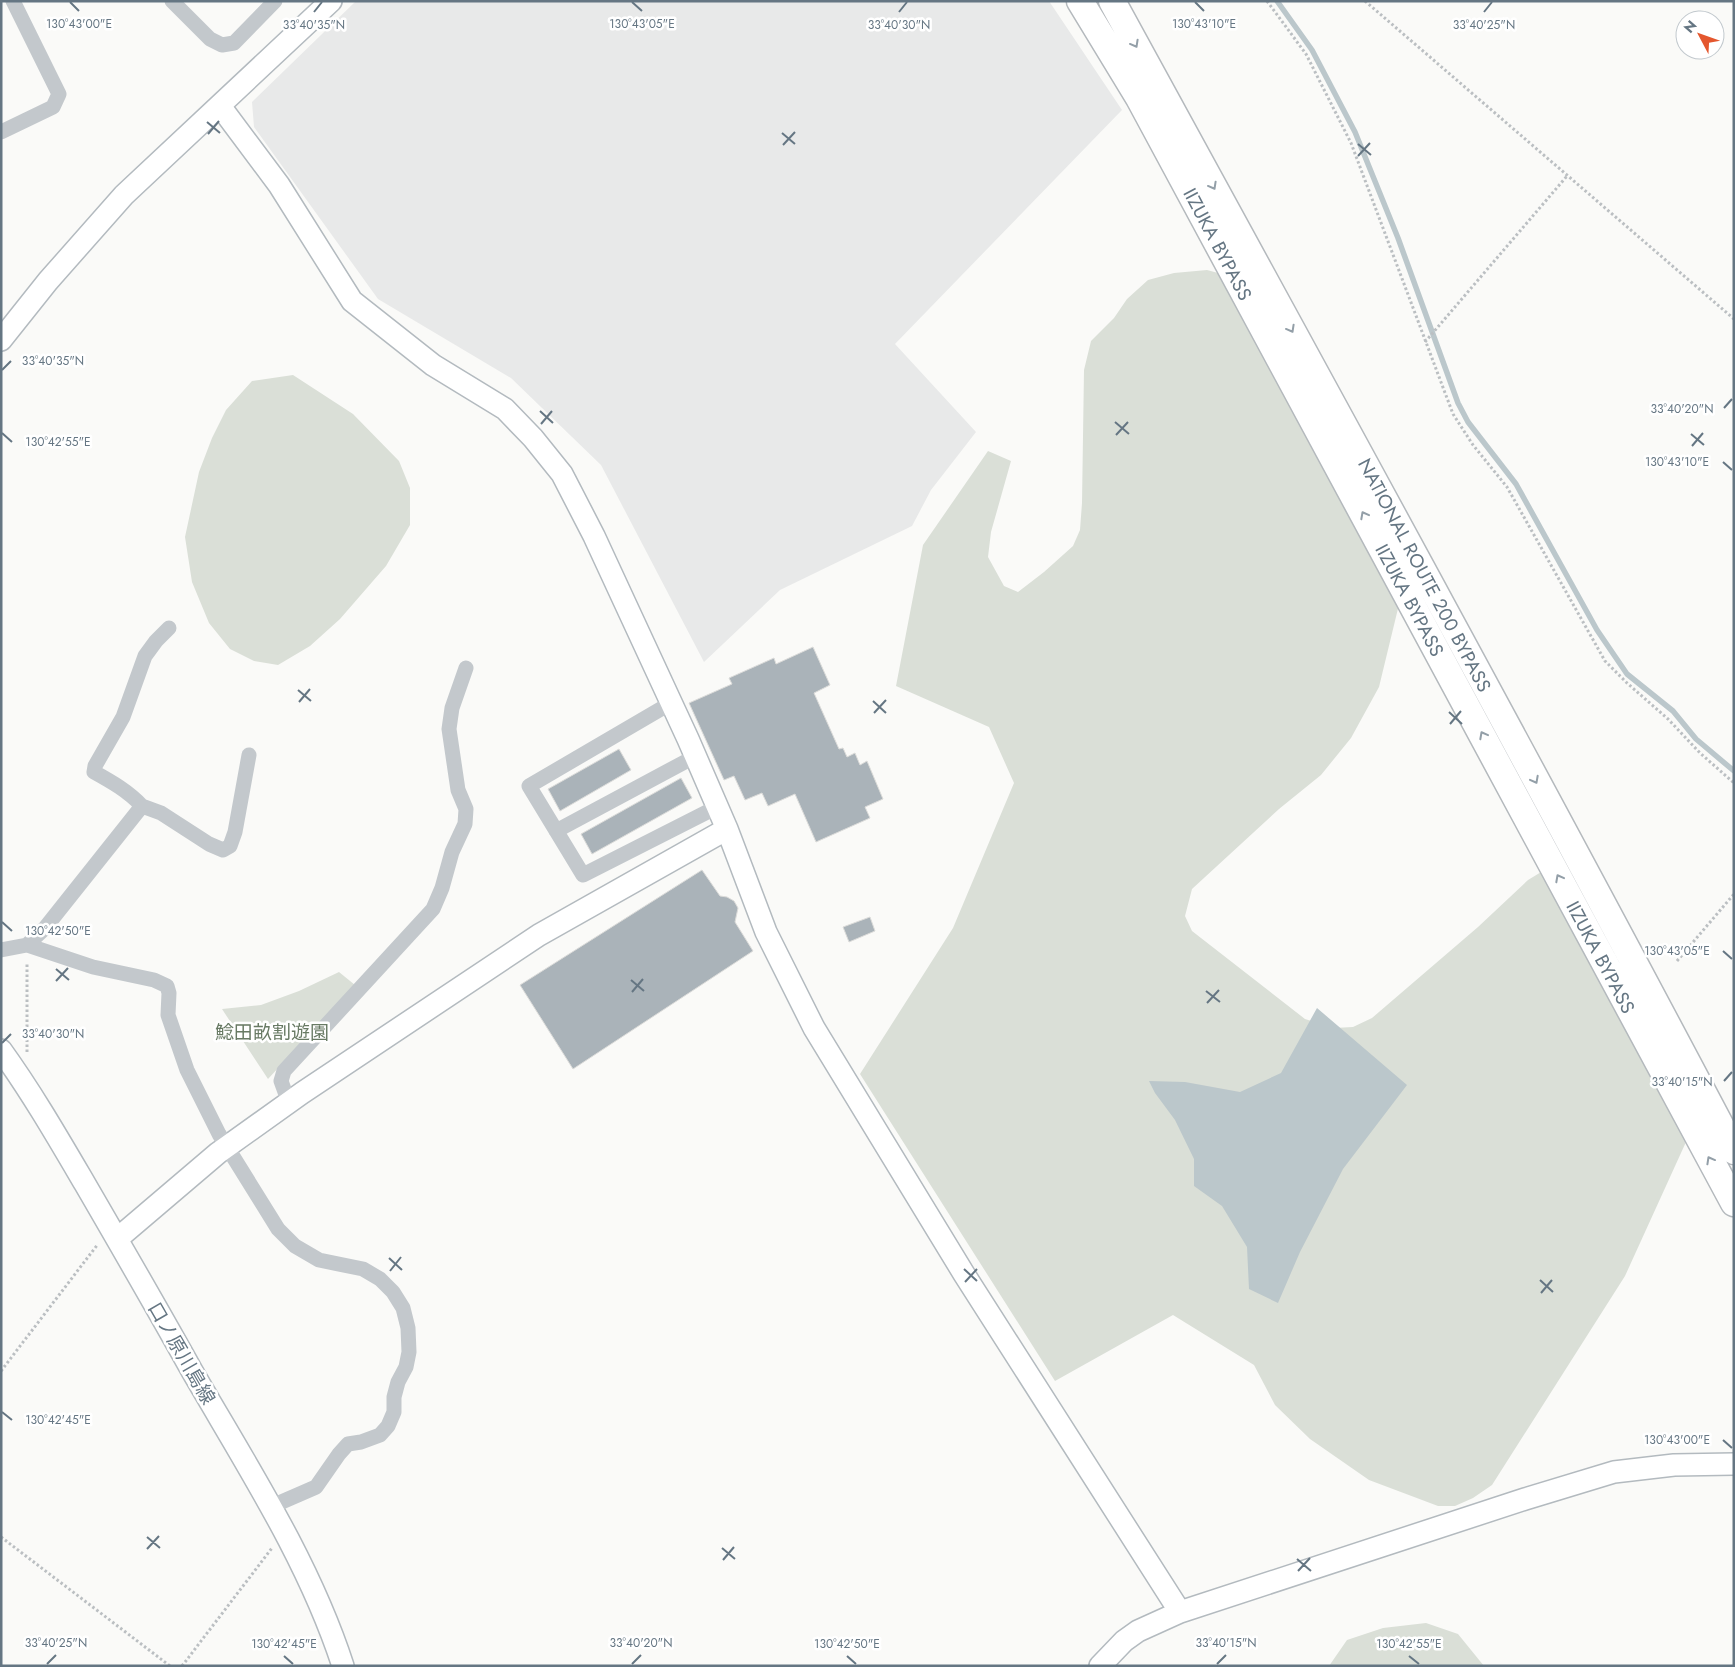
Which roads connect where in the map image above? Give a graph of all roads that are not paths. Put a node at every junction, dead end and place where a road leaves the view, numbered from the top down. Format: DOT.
graph roads {
  1 [pos="13,1"];
  2 [pos="172,1"];
  3 [pos="275,1"];
  4 [pos="331,1"];
  5 [pos="1080,1"];
  6 [pos="1112,1"];
  7 [pos="220,106"];
  8 [pos="1,132"];
  9 [pos="1,340"];
  10 [pos="169,628"];
  11 [pos="466,668"];
  12 [pos="671,703"];
  13 [pos="249,755"];
  14 [pos="696,756"];
  15 [pos="142,806"];
  16 [pos="717,807"];
  17 [pos="727,829"];
  18 [pos="556,831"];
  19 [pos="27,945"];
  20 [pos="1,950"];
  21 [pos="1,1050"];
  22 [pos="289,1102"];
  23 [pos="227,1146"];
  24 [pos="1734,1151"];
  25 [pos="1734,1203"];
  26 [pos="114,1233"];
  27 [pos="1734,1464"];
  28 [pos="270,1507"];
  29 [pos="1180,1612"];
  30 [pos="343,1666"];
  31 [pos="1100,1666"];
  1 -- 8 [label="street"];
  2 -- 3 [label="street"];
  4 -- 7 [label="street"];
  25 -- 5 [label="highway, IIZUKA BYPASS, one-way"];
  6 -- 24 [label="highway, NATIONAL ROUTE 200 BYPASS, one-way"];
  7 -- 9 [label="street"];
  7 -- 12 [label="street"];
  10 -- 15 [label="street"];
  11 -- 22 [label="street"];
  12 -- 14 [label="street"];
  12 -- 18 [label="street"];
  13 -- 15 [label="street"];
  14 -- 16 [label="street"];
  14 -- 18 [label="street"];
  15 -- 19 [label="street"];
  16 -- 17 [label="street"];
  16 -- 18 [label="street"];
  17 -- 22 [label="street"];
  17 -- 29 [label="street"];
  19 -- 20 [label="street"];
  19 -- 23 [label="street"];
  21 -- 26 [label="street, 口ノ原川島線"];
  22 -- 23 [label="street"];
  23 -- 26 [label="street"];
  23 -- 28 [label="street"];
  26 -- 28 [label="street, 口ノ原川島線"];
  27 -- 29 [label="street"];
  28 -- 30 [label="street, 口ノ原川島線"];
  29 -- 31 [label="street"];
}
